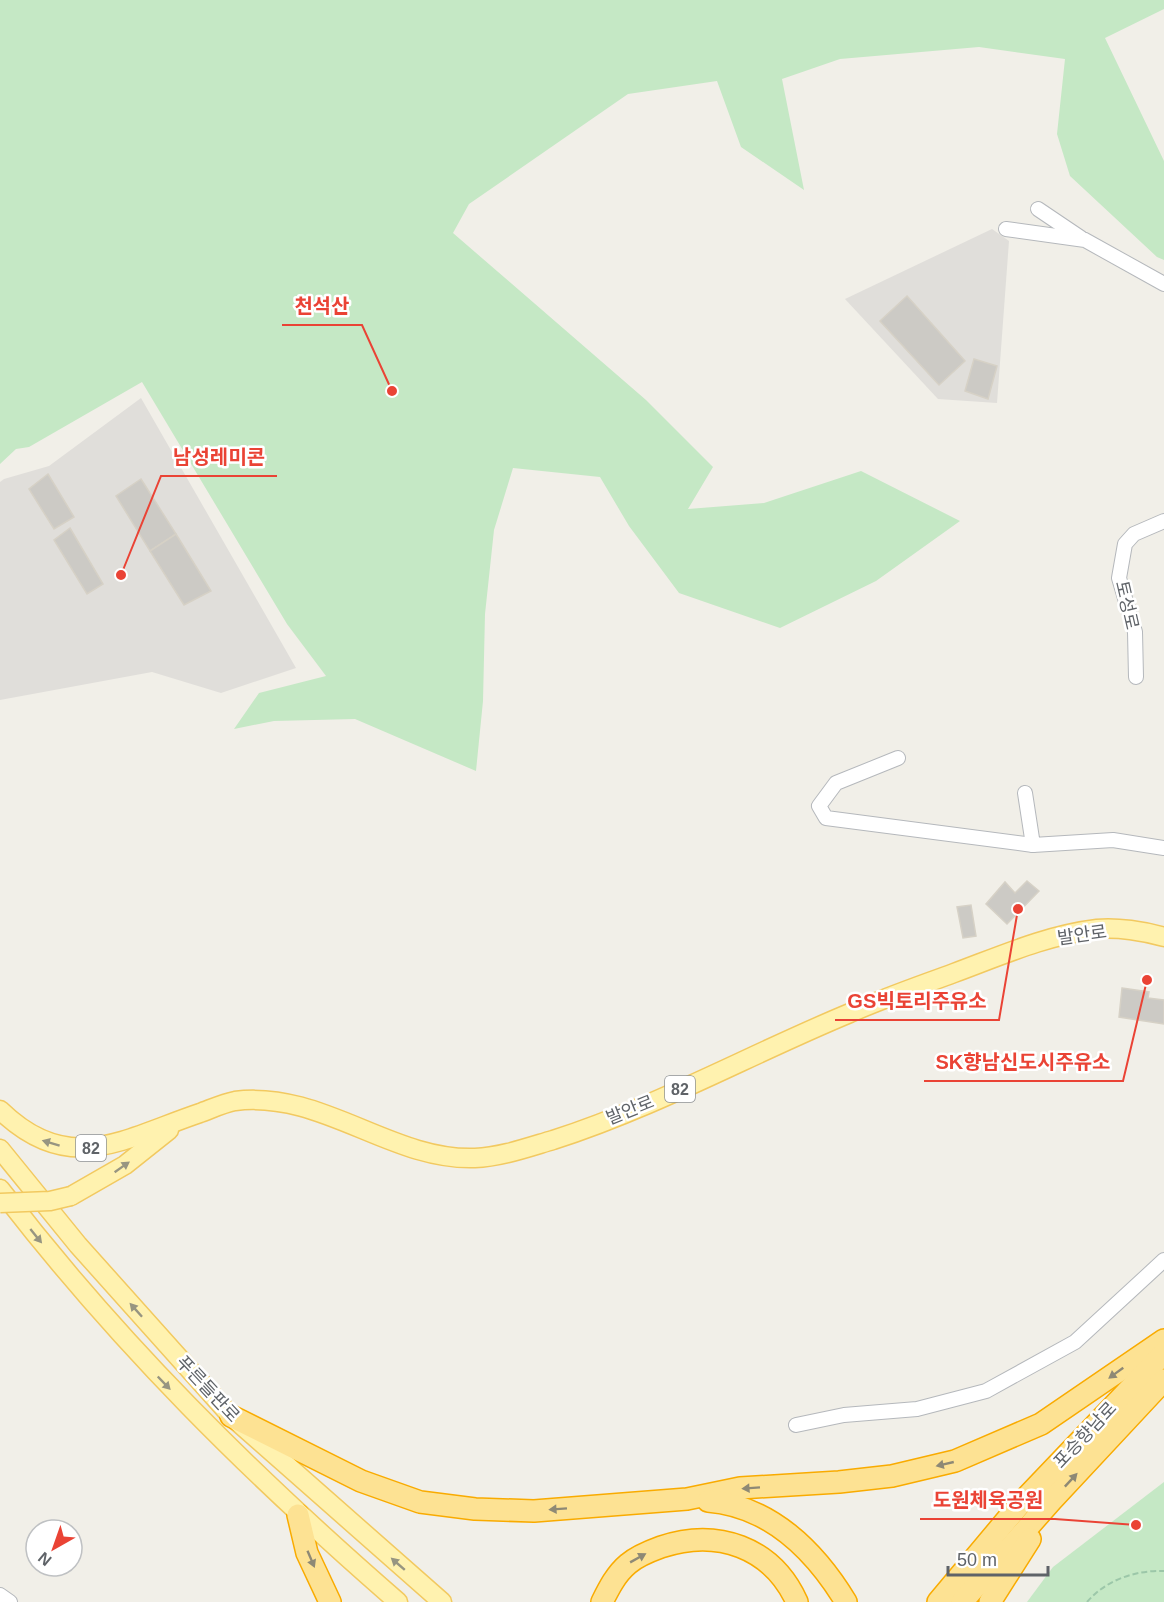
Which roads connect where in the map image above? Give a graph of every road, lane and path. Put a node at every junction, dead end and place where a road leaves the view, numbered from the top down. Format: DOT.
graph roads {
  1 [pos="1038,209"];
  2 [pos="1006,229"];
  3 [pos="1085,240"];
  4 [pos="1164,284"];
  5 [pos="1164,521"];
  6 [pos="1136,677"];
  7 [pos="898,758"];
  8 [pos="1025,793"];
  9 [pos="1033,845"];
  10 [pos="1164,848"];
  11 [pos="1164,937"];
  12 [pos="0,1110"];
  13 [pos="188,1117"];
  14 [pos="0,1149"];
  15 [pos="0,1189"];
  16 [pos="0,1203"];
  17 [pos="1164,1260"];
  18 [pos="1164,1340"];
  19 [pos="1164,1353"];
  20 [pos="1164,1380"];
  21 [pos="231,1416"];
  22 [pos="796,1425"];
  23 [pos="687,1499"];
  24 [pos="1052,1500"];
  25 [pos="298,1515"];
  26 [pos="1164,1571"];
  27 [pos="0,1595"];
  28 [pos="10,1602"];
  29 [pos="330,1602"];
  30 [pos="398,1602"];
  31 [pos="442,1602"];
  32 [pos="602,1602"];
  33 [pos="797,1602"];
  34 [pos="846,1602"];
  35 [pos="938,1602"];
  36 [pos="962,1602"];
  37 [pos="990,1602"];
  38 [pos="1087,1602"];
  1 -- 3 [label="lane"];
  2 -- 3 [label="lane"];
  3 -- 4 [label="lane"];
  5 -- 6 [label="lane, 토성로"];
  7 -- 9 [label="lane"];
  8 -- 9 [label="lane"];
  9 -- 10 [label="lane"];
  11 -- 13 [label="main road, 발안로 / 82"];
  13 -- 12 [label="main road, 82, one-way"];
  16 -- 13 [label="main road, 82, one-way, bridge"];
  21 -- 14 [label="main road, 푸른들판로, one-way"];
  15 -- 25 [label="main road, 푸른들판로, one-way"];
  17 -- 22 [label="lane"];
  18 -- 23 [label="highway, one-way"];
  19 -- 35 [label="highway, 포승향남로"];
  24 -- 20 [label="highway, 포승향남로, one-way"];
  23 -- 21 [label="highway, one-way"];
  31 -- 21 [label="main road, 푸른들판로, one-way"];
  23 -- 34 [label="highway"];
  24 -- 36 [label="highway, 포승향남로"];
  24 -- 37 [label="highway"];
  25 -- 29 [label="highway, one-way"];
  25 -- 30 [label="main road, 푸른들판로"];
  26 -- 38 [label="path"];
  27 -- 28 [label="lane"];
  32 -- 33 [label="highway, one-way"];
}
